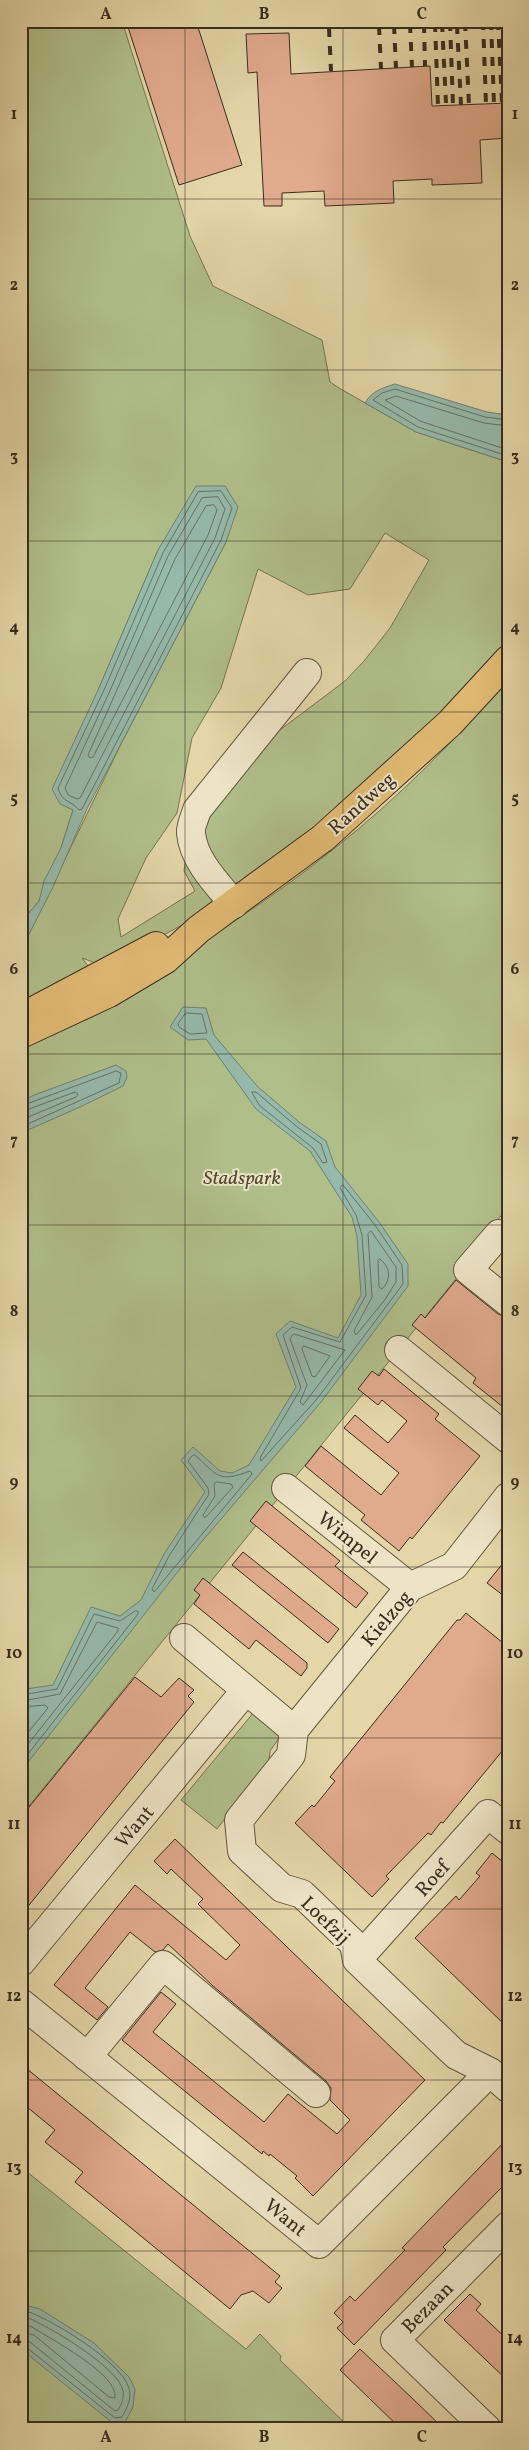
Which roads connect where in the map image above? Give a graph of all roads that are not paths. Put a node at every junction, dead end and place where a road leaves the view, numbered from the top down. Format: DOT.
graph roads {
  1 [pos="508,660"];
  2 [pos="307,673"];
  3 [pos="234,904"];
  4 [pos="199,929"];
  5 [pos="21,1018"];
  6 [pos="21,1034"];
  7 [pos="508,1241"];
  8 [pos="508,1302"];
  9 [pos="399,1350"];
  10 [pos="508,1438"];
  11 [pos="286,1488"];
  12 [pos="508,1497"];
  13 [pos="410,1587"];
  14 [pos="184,1638"];
  15 [pos="246,1690"];
  16 [pos="294,1730"];
  17 [pos="508,1830"];
  18 [pos="357,1960"];
  19 [pos="21,1962"];
  20 [pos="21,2003"];
  21 [pos="87,2057"];
  22 [pos="499,2080"];
  23 [pos="316,2093"];
  24 [pos="508,2226"];
  25 [pos="487,2429"];
  1 -- 3 [label="main road, Randweg"];
  2 -- 3 [label="street"];
  3 -- 4 [label="main road, Randweg"];
  4 -- 5 [label="main road, Randweg"];
  4 -- 6 [label="main road, Randweg"];
  7 -- 8 [label="street"];
  9 -- 10 [label="street"];
  11 -- 13 [label="street, Wimpel"];
  12 -- 13 [label="street, Kielzog"];
  13 -- 16 [label="street, Kielzog"];
  14 -- 15 [label="street"];
  15 -- 16 [label="street"];
  15 -- 19 [label="street, Want"];
  16 -- 18 [label="street, Loefzij"];
  17 -- 18 [label="street, Roef"];
  18 -- 22 [label="street, Loefzij"];
  20 -- 21 [label="street, Want"];
  21 -- 22 [label="street, Want"];
  21 -- 23 [label="street"];
  24 -- 25 [label="street, Bezaan"];
}
